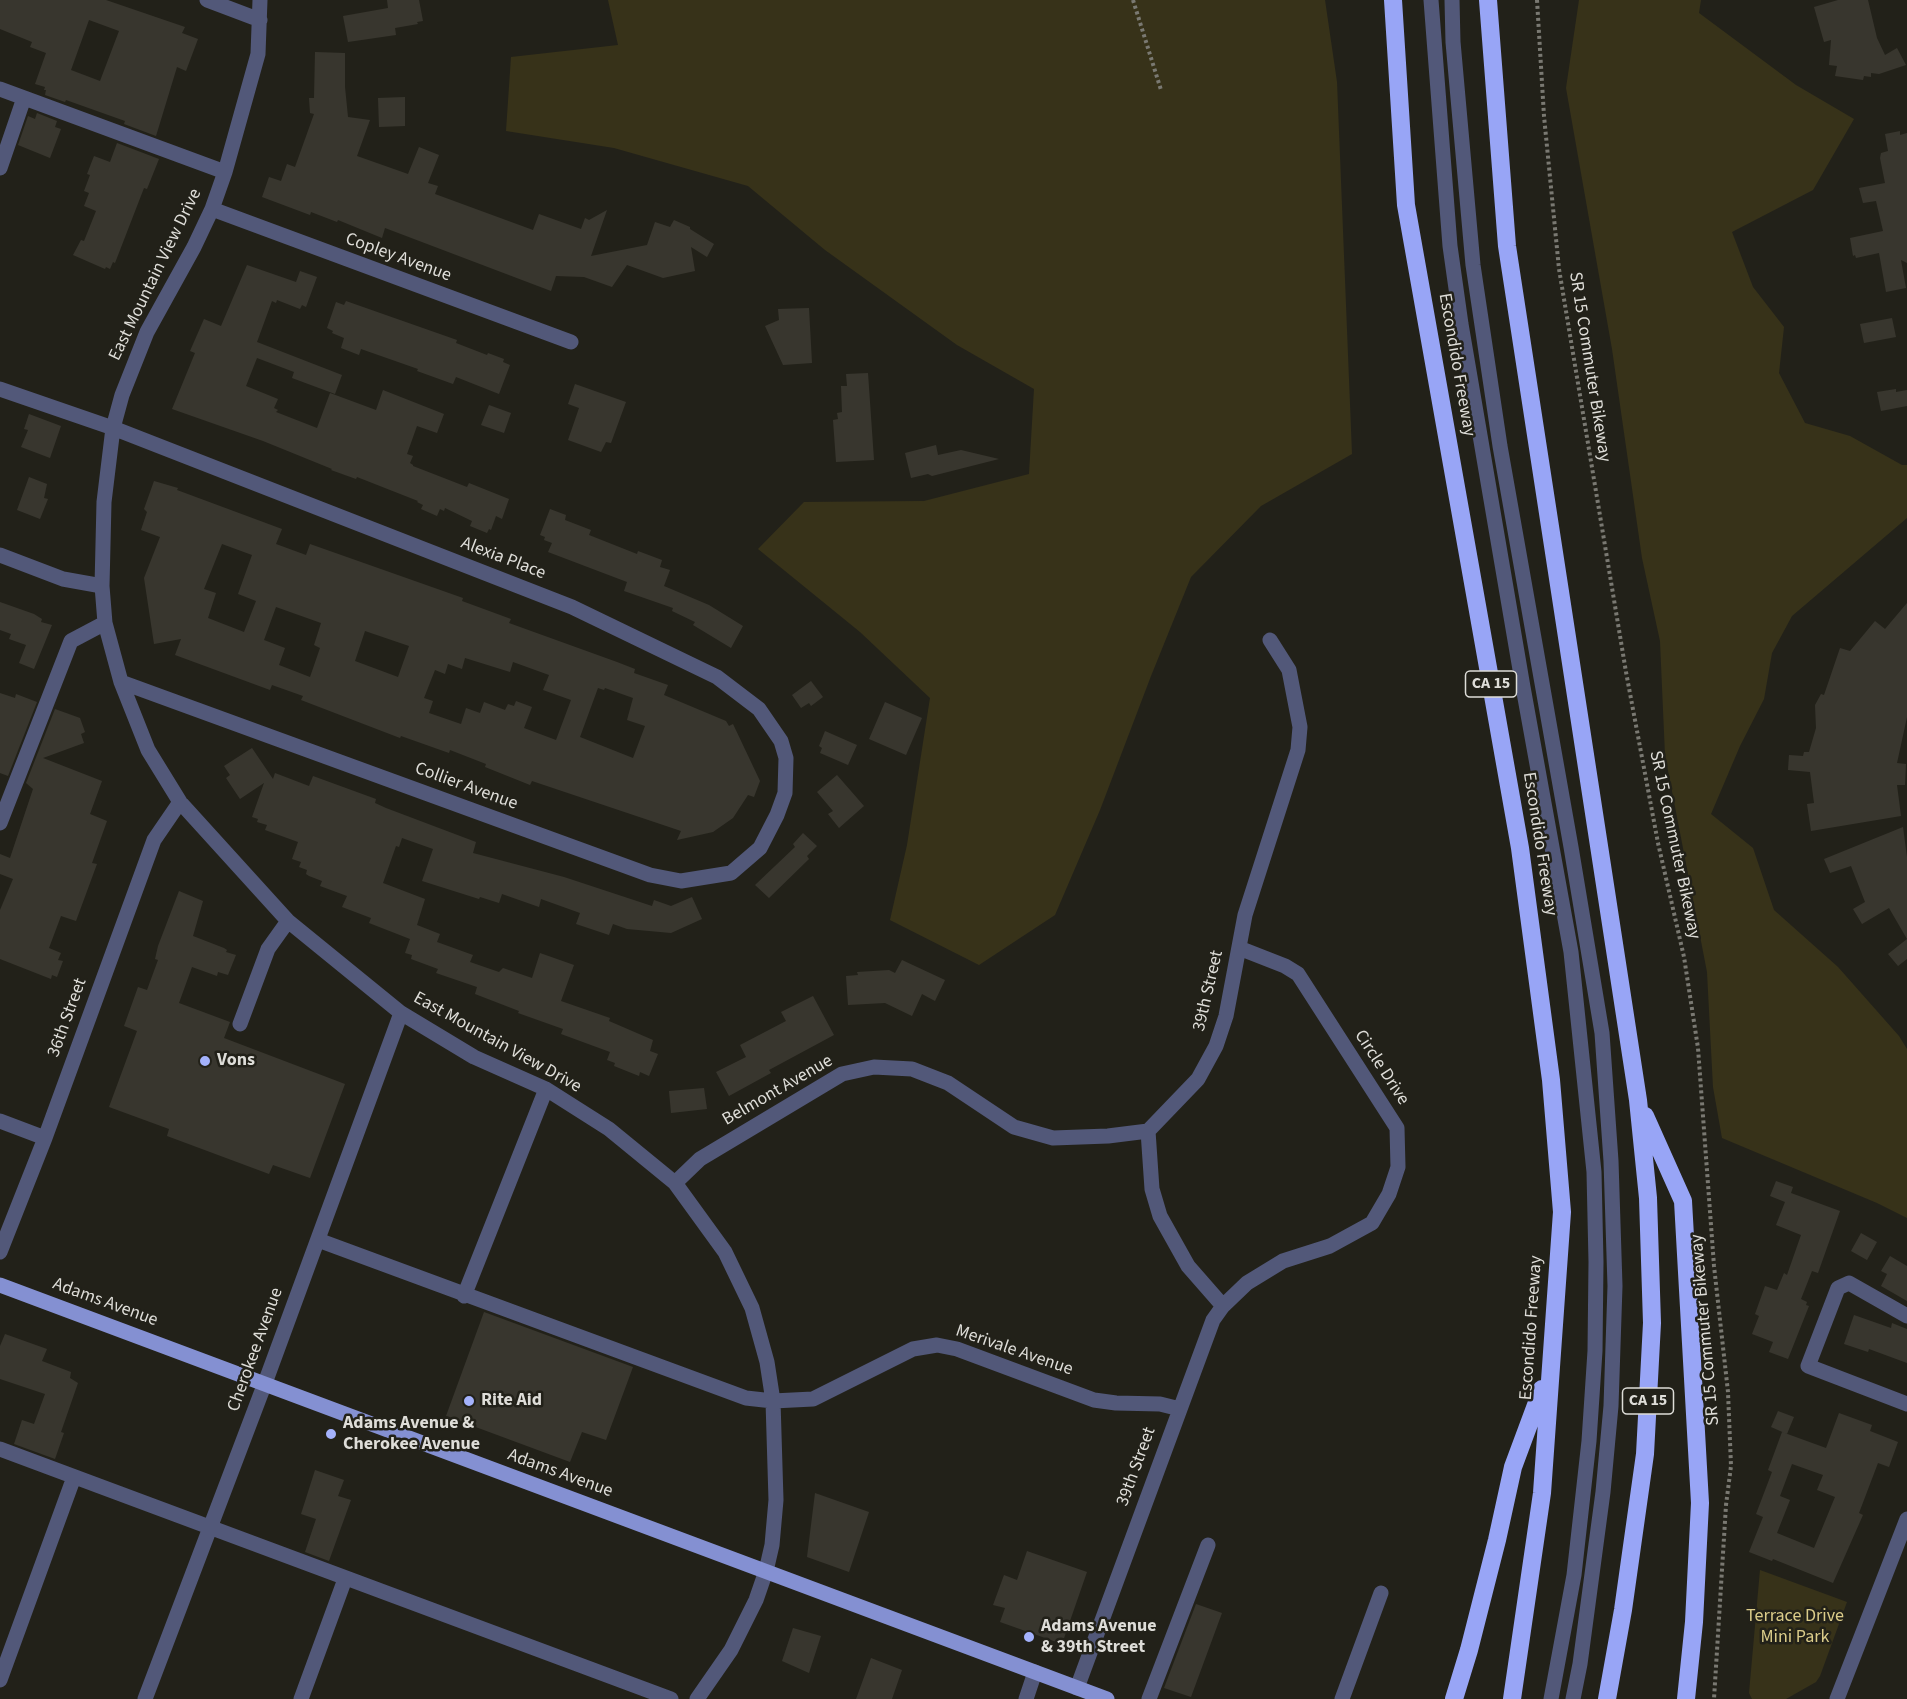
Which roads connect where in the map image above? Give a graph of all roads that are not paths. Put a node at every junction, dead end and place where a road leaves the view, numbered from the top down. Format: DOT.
graph roads {
  1 [pos="207,0"];
  2 [pos="260,0"];
  3 [pos="1393,0"];
  4 [pos="1431,0"];
  5 [pos="1452,0"];
  6 [pos="1488,0"];
  7 [pos="260,20"];
  8 [pos="0,88"];
  9 [pos="24,98"];
  10 [pos="0,168"];
  11 [pos="225,172"];
  12 [pos="212,209"];
  13 [pos="571,342"];
  14 [pos="0,390"];
  15 [pos="113,428"];
  16 [pos="0,555"];
  17 [pos="102,586"];
  18 [pos="105,623"];
  19 [pos="1270,640"];
  20 [pos="122,682"];
  21 [pos="180,802"];
  22 [pos="777,815"];
  23 [pos="0,823"];
  24 [pos="288,921"];
  25 [pos="1239,948"];
  26 [pos="401,1013"];
  27 [pos="240,1024"];
  28 [pos="546,1089"];
  29 [pos="1638,1100"];
  30 [pos="0,1121"];
  31 [pos="1148,1131"];
  32 [pos="45,1138"];
  33 [pos="675,1183"];
  34 [pos="318,1240"];
  35 [pos="0,1252"];
  36 [pos="0,1285"];
  37 [pos="464,1296"];
  38 [pos="1223,1306"];
  39 [pos="1907,1316"];
  40 [pos="1549,1371"];
  41 [pos="266,1383"];
  42 [pos="773,1401"];
  43 [pos="1907,1404"];
  44 [pos="1180,1409"];
  45 [pos="0,1449"];
  46 [pos="74,1477"];
  47 [pos="1907,1519"];
  48 [pos="210,1527"];
  49 [pos="1208,1545"];
  50 [pos="766,1572"];
  51 [pos="345,1579"];
  52 [pos="1381,1593"];
  53 [pos="1035,1672"];
  54 [pos="0,1680"];
  55 [pos="1077,1688"];
  56 [pos="145,1699"];
  57 [pos="301,1699"];
  58 [pos="671,1699"];
  59 [pos="697,1699"];
  60 [pos="1026,1699"];
  61 [pos="1107,1699"];
  62 [pos="1149,1699"];
  63 [pos="1342,1699"];
  64 [pos="1454,1699"];
  65 [pos="1512,1699"];
  66 [pos="1551,1699"];
  67 [pos="1573,1699"];
  68 [pos="1607,1699"];
  69 [pos="1686,1699"];
  70 [pos="1837,1699"];
  1 -- 7 [label="street"];
  2 -- 7 [label="street, East Mountain View Drive"];
  3 -- 40 [label="highway, Escondido Freeway / CA 15"];
  4 -- 66 [label="street"];
  5 -- 67 [label="street"];
  6 -- 29 [label="highway, CA 15"];
  7 -- 11 [label="street, East Mountain View Drive"];
  8 -- 9 [label="street"];
  9 -- 10 [label="street"];
  9 -- 11 [label="street"];
  11 -- 12 [label="street, East Mountain View Drive"];
  12 -- 13 [label="street, Copley Avenue"];
  12 -- 15 [label="street, East Mountain View Drive"];
  14 -- 15 [label="street, Alexia Place"];
  15 -- 17 [label="street, East Mountain View Drive"];
  15 -- 22 [label="street, Alexia Place"];
  16 -- 17 [label="street"];
  17 -- 18 [label="street, East Mountain View Drive"];
  18 -- 20 [label="street, East Mountain View Drive"];
  18 -- 23 [label="street"];
  19 -- 25 [label="street, 39th Street"];
  20 -- 21 [label="street, East Mountain View Drive"];
  20 -- 22 [label="street, Collier Avenue"];
  21 -- 24 [label="street, East Mountain View Drive"];
  21 -- 32 [label="street, 36th Street"];
  24 -- 26 [label="street, East Mountain View Drive"];
  24 -- 27 [label="street"];
  25 -- 31 [label="street, 39th Street"];
  25 -- 38 [label="street, Circle Drive"];
  26 -- 28 [label="street, East Mountain View Drive"];
  26 -- 34 [label="street, Cherokee Avenue"];
  28 -- 33 [label="street, East Mountain View Drive"];
  28 -- 37 [label="street"];
  29 -- 68 [label="highway, CA 15"];
  29 -- 69 [label="highway"];
  30 -- 32 [label="street"];
  31 -- 33 [label="street, Belmont Avenue"];
  31 -- 38 [label="street"];
  32 -- 35 [label="street, 36th Street"];
  33 -- 42 [label="street, East Mountain View Drive"];
  34 -- 37 [label="street, Merivale Avenue"];
  34 -- 41 [label="street, Cherokee Avenue"];
  36 -- 41 [label="main road, Adams Avenue"];
  37 -- 42 [label="street, Merivale Avenue"];
  38 -- 44 [label="street, 39th Street"];
  39 -- 43 [label="street"];
  40 -- 64 [label="highway"];
  40 -- 65 [label="highway, Escondido Freeway / CA 15"];
  41 -- 48 [label="street, Cherokee Avenue"];
  41 -- 50 [label="main road, Adams Avenue"];
  42 -- 44 [label="street, Merivale Avenue"];
  42 -- 50 [label="street, East Mountain View Drive"];
  44 -- 55 [label="street, 39th Street"];
  45 -- 46 [label="street"];
  46 -- 48 [label="street"];
  46 -- 54 [label="street"];
  47 -- 70 [label="street"];
  48 -- 51 [label="street"];
  48 -- 56 [label="street, Cherokee Avenue"];
  49 -- 62 [label="street"];
  50 -- 53 [label="main road, Adams Avenue"];
  50 -- 59 [label="street, East Mountain View Drive"];
  51 -- 57 [label="street"];
  51 -- 58 [label="street"];
  52 -- 63 [label="street"];
  53 -- 55 [label="main road, Adams Avenue"];
  53 -- 60 [label="street"];
  55 -- 61 [label="main road, Adams Avenue"];
}
